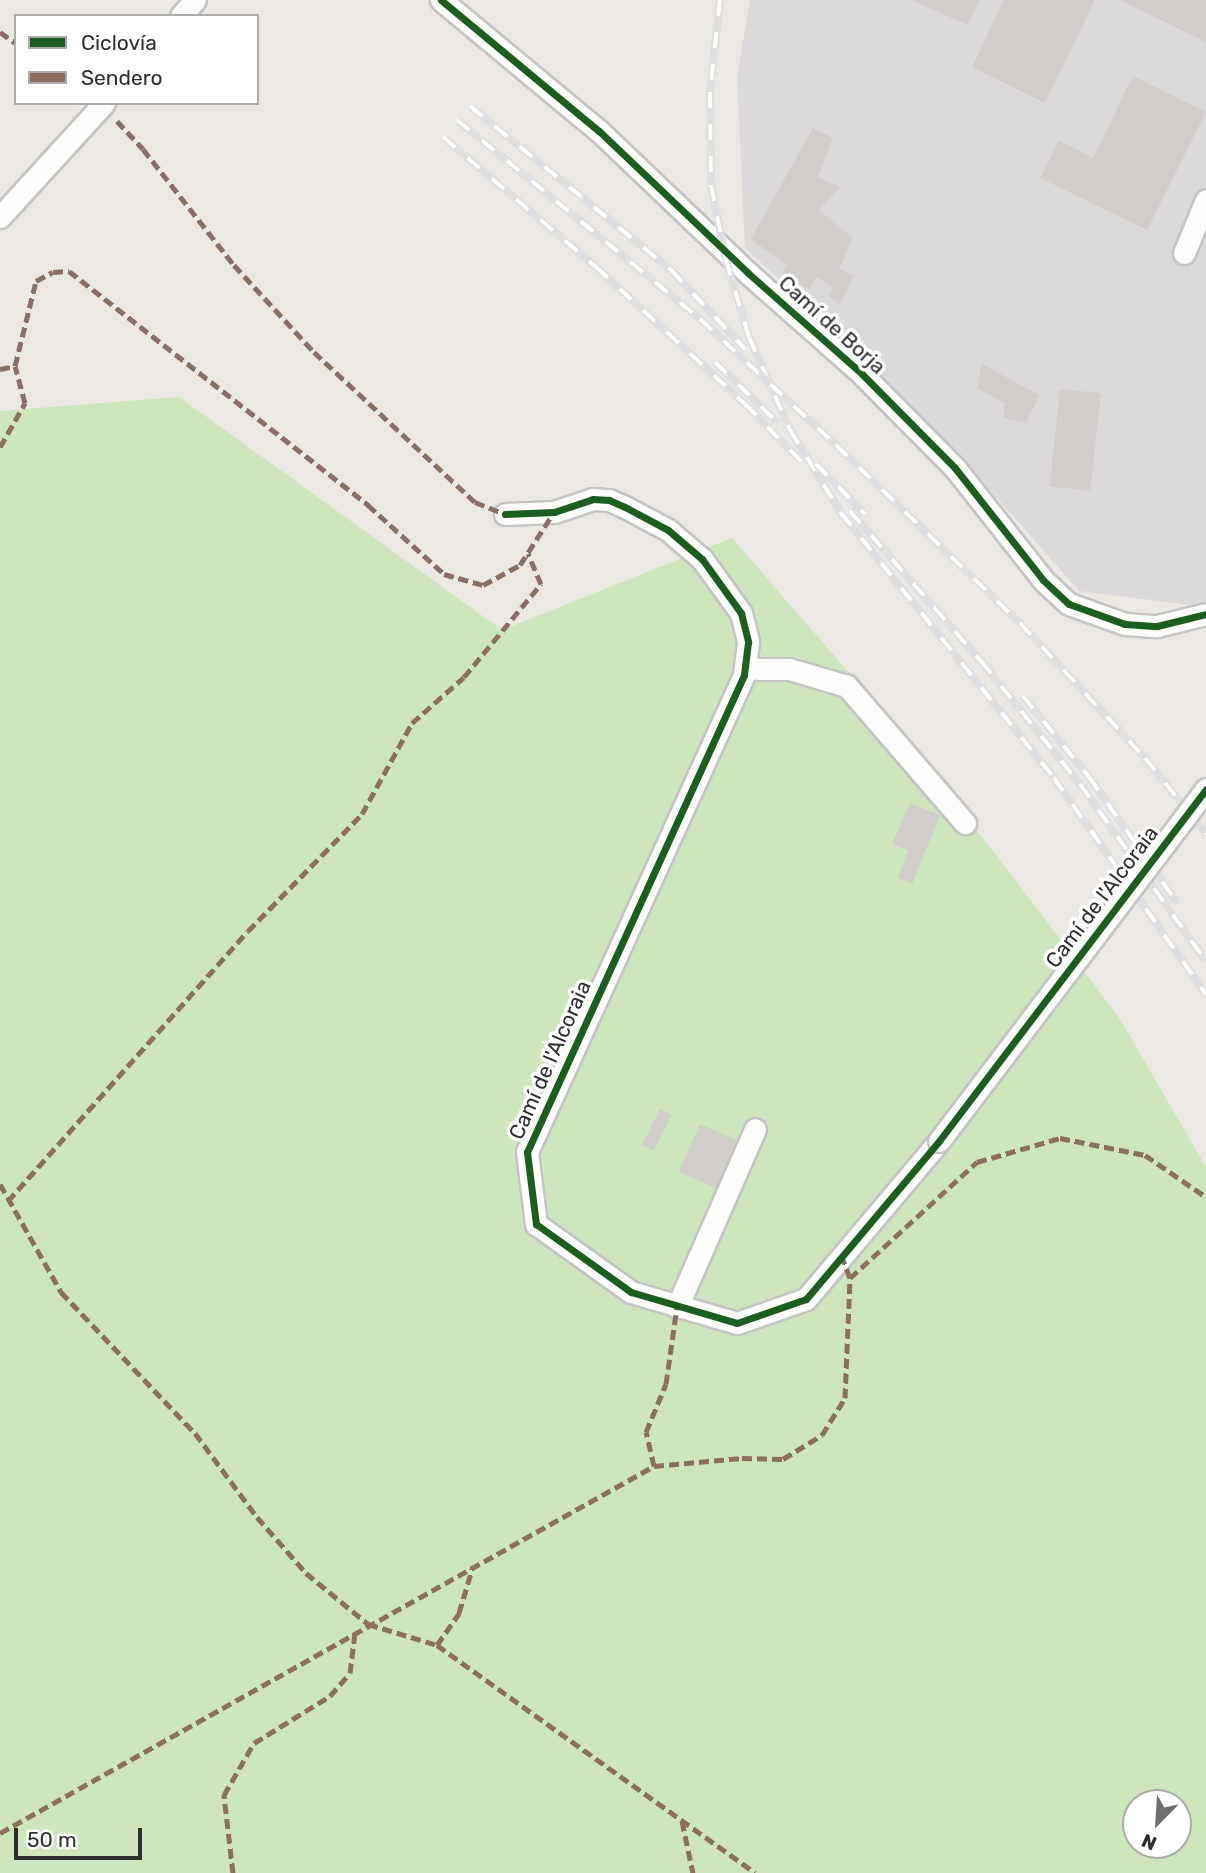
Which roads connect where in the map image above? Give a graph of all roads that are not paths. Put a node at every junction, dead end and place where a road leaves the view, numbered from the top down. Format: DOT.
graph roads {
  1 [pos="195,0"];
  2 [pos="441,0"];
  3 [pos="183,14"];
  4 [pos="102,105"];
  5 [pos="1206,200"];
  6 [pos="0,217"];
  7 [pos="1184,253"];
  8 [pos="505,514"];
  9 [pos="1206,614"];
  10 [pos="747,666"];
  11 [pos="1206,789"];
  12 [pos="965,822"];
  13 [pos="755,1129"];
  14 [pos="677,1307"];
  1 -- 3 [label="street"];
  2 -- 9 [label="street, Camí de Borja"];
  4 -- 6 [label="street"];
  5 -- 7 [label="street"];
  8 -- 10 [label="street, Camí de l'Alcoraia"];
  10 -- 12 [label="street"];
  10 -- 14 [label="street, Camí de l'Alcoraia"];
  11 -- 14 [label="street, Camí de l'Alcoraia, bridge"];
  13 -- 14 [label="street"];
}
